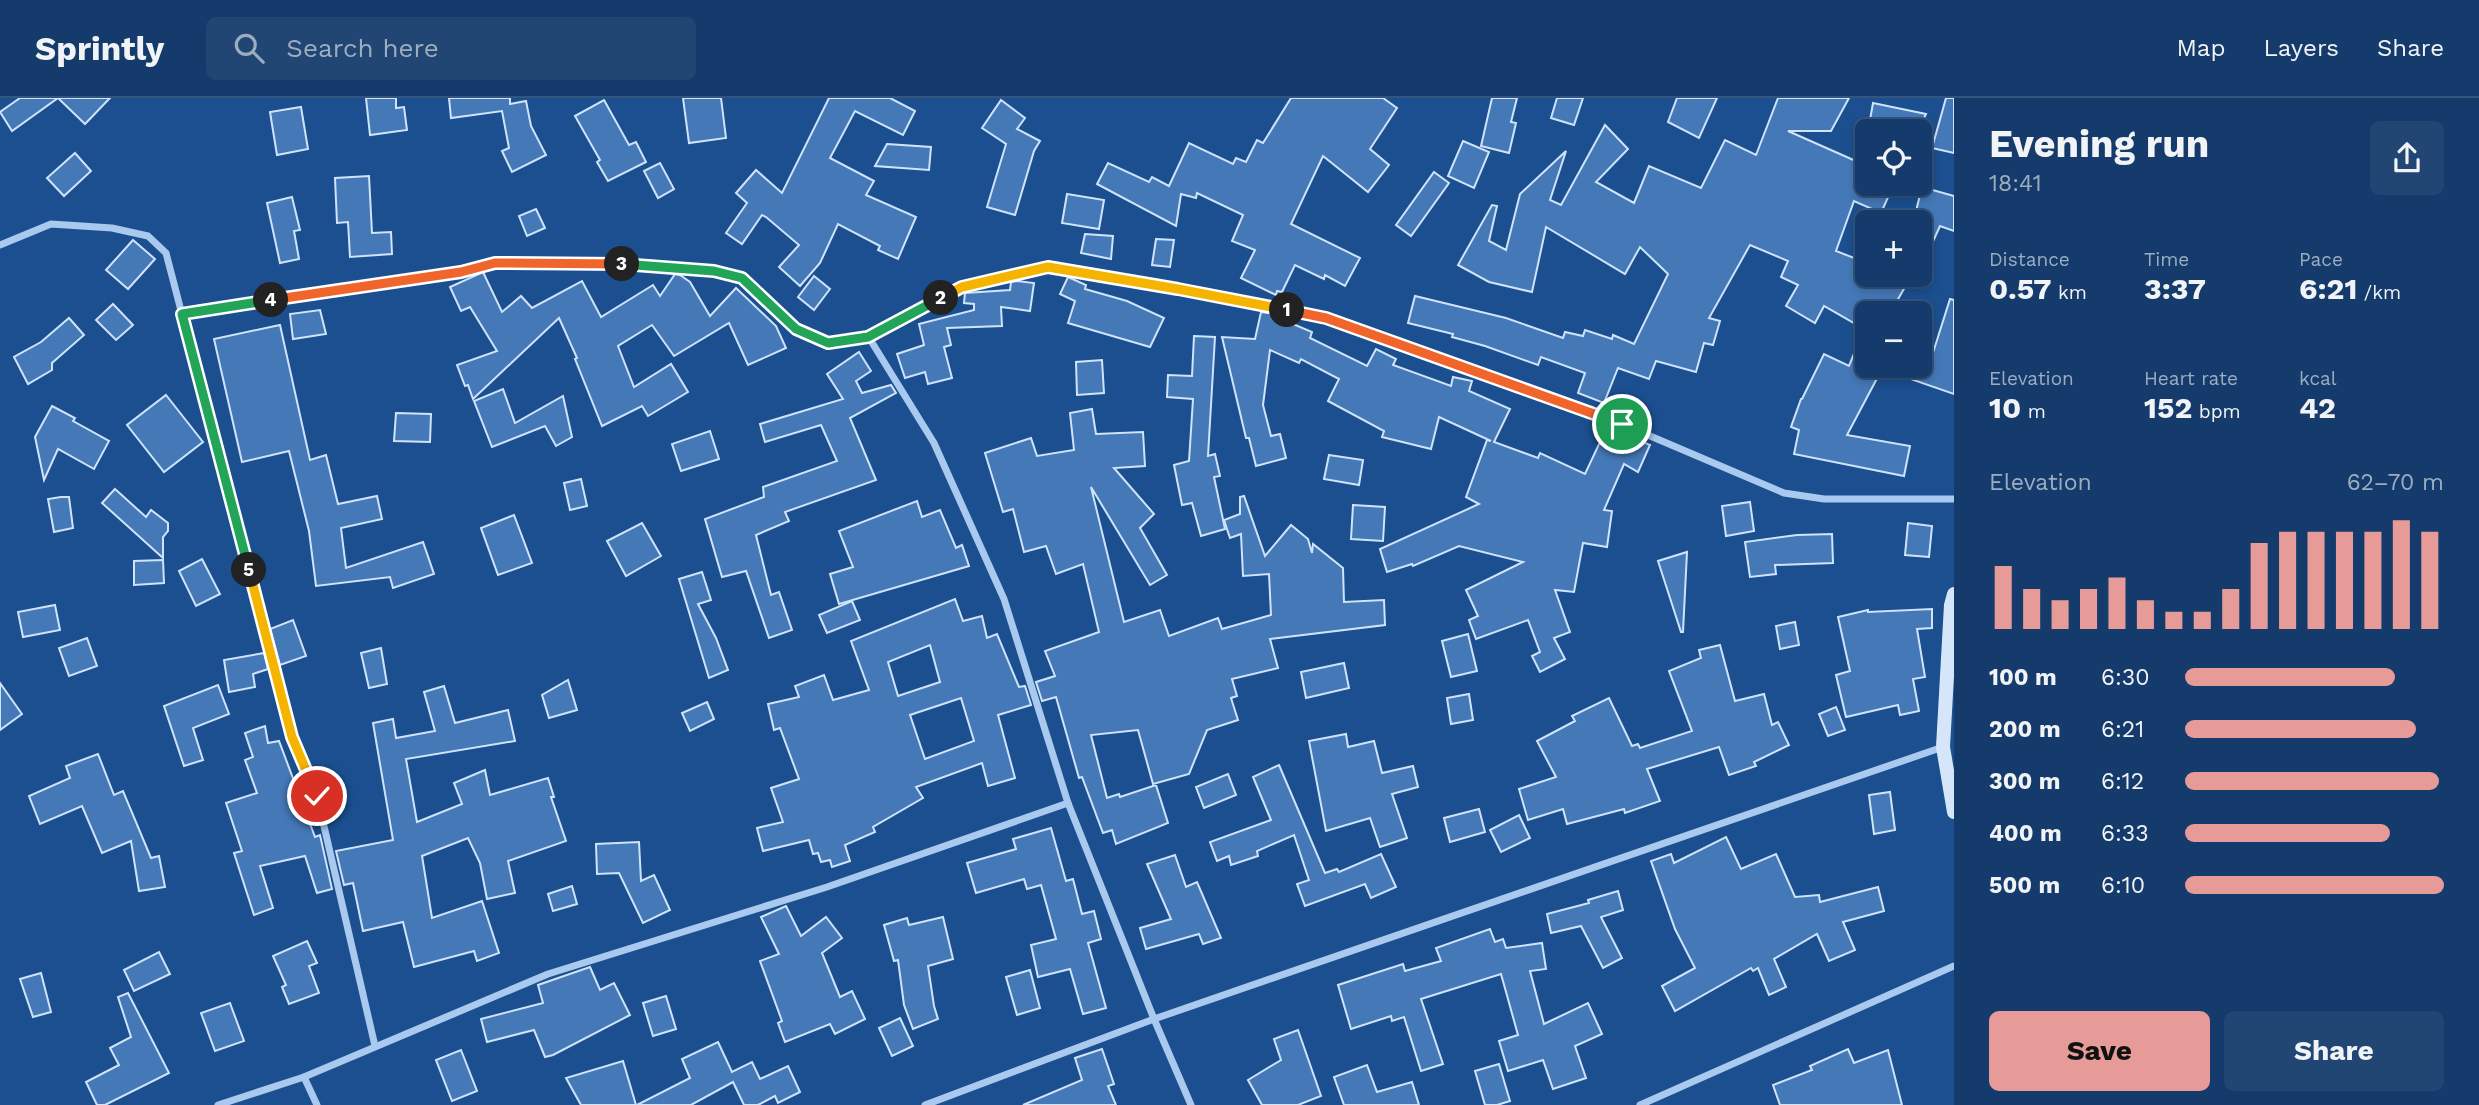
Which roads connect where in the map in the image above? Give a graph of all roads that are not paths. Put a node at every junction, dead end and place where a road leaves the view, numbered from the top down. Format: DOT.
graph roads {
  1 [pos="0,245"];
  2 [pos="182,314"];
  3 [pos="868,337"];
  4 [pos="1954,499"];
  5 [pos="1954,594"];
  6 [pos="1944,747"];
  7 [pos="1068,803"];
  8 [pos="1954,812"];
  9 [pos="1954,966"];
  10 [pos="1154,1019"];
  11 [pos="375,1045"];
  12 [pos="304,1077"];
  13 [pos="218,1105"];
  14 [pos="317,1105"];
  15 [pos="925,1105"];
  16 [pos="1191,1105"];
  17 [pos="1640,1105"];
  1 -- 2 [label="street"];
  2 -- 3 [label="street"];
  2 -- 11 [label="street"];
  3 -- 4 [label="street"];
  3 -- 7 [label="street"];
  5 -- 6 [label="main road"];
  6 -- 8 [label="main road"];
  6 -- 10 [label="street"];
  7 -- 10 [label="street"];
  7 -- 11 [label="street"];
  9 -- 17 [label="street"];
  10 -- 15 [label="street"];
  10 -- 16 [label="street"];
  11 -- 12 [label="street"];
  12 -- 13 [label="street"];
  12 -- 14 [label="street"];
}
